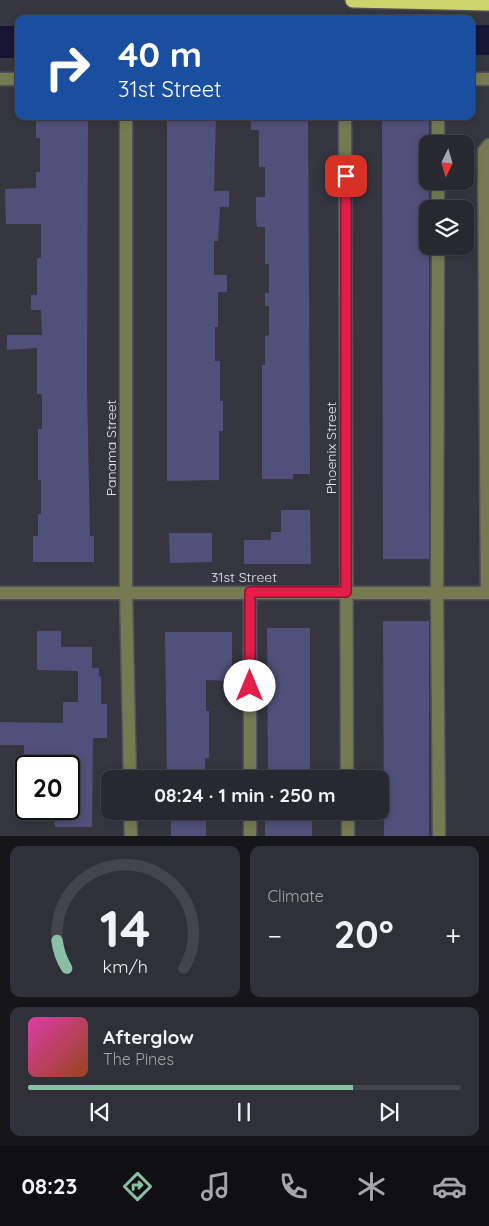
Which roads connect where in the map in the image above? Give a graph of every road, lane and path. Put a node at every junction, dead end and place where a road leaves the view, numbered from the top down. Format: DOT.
graph roads {
  1 [pos="353,0"];
  2 [pos="489,3"];
  3 [pos="489,78"];
  4 [pos="0,79"];
  5 [pos="15,79"];
  6 [pos="475,79"];
  7 [pos="126,120"];
  8 [pos="345,120"];
  9 [pos="438,120"];
  10 [pos="438,135"];
  11 [pos="489,145"];
  12 [pos="438,255"];
  13 [pos="488,538"];
  14 [pos="126,592"];
  15 [pos="250,592"];
  16 [pos="346,592"];
  17 [pos="0,593"];
  18 [pos="436,593"];
  19 [pos="488,593"];
  20 [pos="130,770"];
  21 [pos="250,770"];
  22 [pos="347,770"];
  23 [pos="130,820"];
  24 [pos="250,820"];
  25 [pos="348,820"];
  26 [pos="131,836"];
  27 [pos="250,836"];
  28 [pos="348,836"];
  29 [pos="439,836"];
  1 -- 2 [label="highway"];
  3 -- 6 [label="street"];
  4 -- 5 [label="street"];
  7 -- 14 [label="street, Panama Street"];
  8 -- 16 [label="street, Phoenix Street"];
  9 -- 10 [label="street"];
  11 -- 13 [label="street"];
  12 -- 18 [label="street"];
  13 -- 19 [label="street"];
  14 -- 15 [label="street, 31st Street"];
  14 -- 17 [label="street, 31st Street"];
  14 -- 20 [label="street, Panama Street"];
  15 -- 16 [label="street, 31st Street"];
  15 -- 21 [label="street"];
  16 -- 18 [label="street, 31st Street"];
  16 -- 22 [label="street, Phoenix Street"];
  18 -- 19 [label="street, 31st Street"];
  18 -- 29 [label="street"];
  23 -- 26 [label="street"];
  24 -- 27 [label="street"];
  25 -- 28 [label="street"];
}
